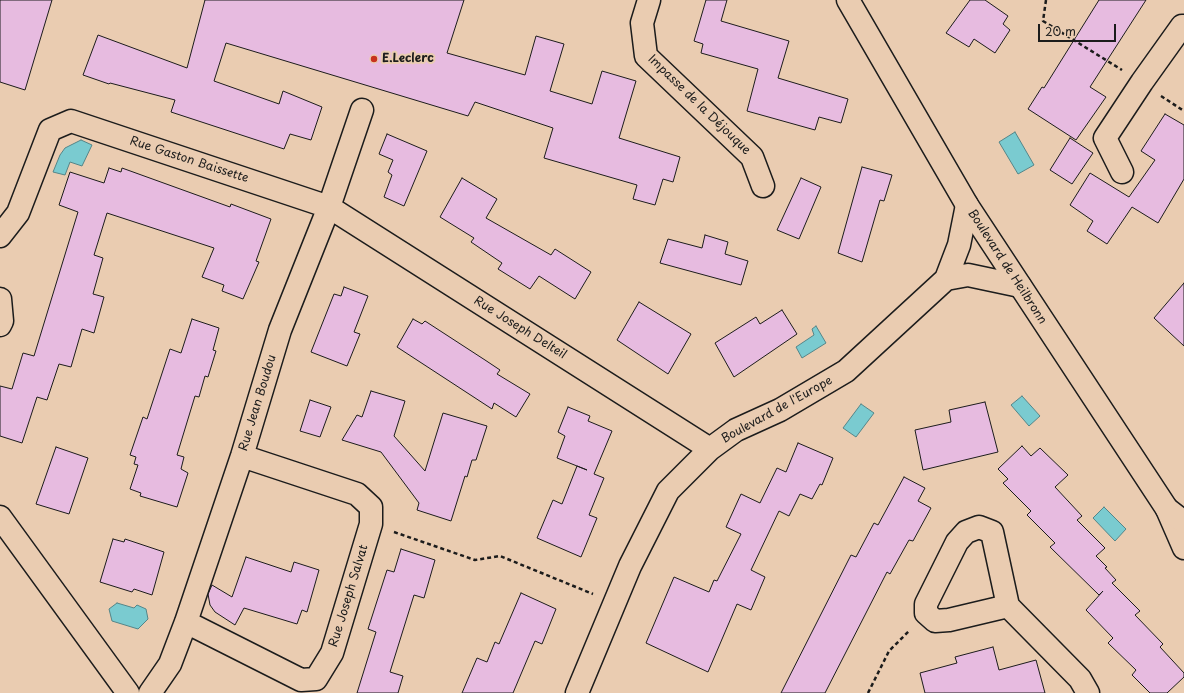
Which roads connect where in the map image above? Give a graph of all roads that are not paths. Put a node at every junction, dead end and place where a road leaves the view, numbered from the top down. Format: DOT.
graph roads {
  1 [pos="649,0"];
  2 [pos="848,0"];
  3 [pos="1184,26"];
  4 [pos="362,110"];
  5 [pos="1122,172"];
  6 [pos="763,186"];
  7 [pos="967,205"];
  8 [pos="329,207"];
  9 [pos="0,236"];
  10 [pos="946,279"];
  11 [pos="1020,286"];
  12 [pos="0,299"];
  13 [pos="0,325"];
  14 [pos="710,449"];
  15 [pos="242,456"];
  16 [pos="1167,509"];
  17 [pos="0,517"];
  18 [pos="1184,522"];
  19 [pos="1184,548"];
  20 [pos="1008,606"];
  21 [pos="186,622"];
  22 [pos="128,693"];
  23 [pos="150,693"];
  24 [pos="577,693"];
  25 [pos="1088,693"];
  1 -- 6 [label="street, Impasse de la Déjouque"];
  2 -- 7 [label="street, Boulevard de Heilbronn"];
  3 -- 5 [label="street"];
  4 -- 8 [label="street, Rue Jean Boudou"];
  7 -- 10 [label="street, Boulevard de l'Europe"];
  7 -- 11 [label="street, Boulevard de Heilbronn"];
  8 -- 9 [label="street, Rue Gaston Baissette"];
  8 -- 14 [label="street, Rue Joseph Delteil"];
  8 -- 15 [label="street, Rue Jean Boudou"];
  10 -- 11 [label="street"];
  10 -- 14 [label="street, Boulevard de l'Europe"];
  11 -- 16 [label="street, Boulevard de Heilbronn"];
  12 -- 13 [label="street"];
  14 -- 24 [label="street, Boulevard de l'Europe"];
  15 -- 21 [label="street, Rue Jean Boudou"];
  15 -- 21 [label="street, Rue Joseph Salvat"];
  16 -- 18 [label="street, Boulevard de Heilbronn"];
  16 -- 19 [label="street"];
  17 -- 22 [label="street"];
  20 -- 20 [label="street"];
  20 -- 25 [label="street"];
  21 -- 23 [label="street, Rue Jean Boudou"];
}
